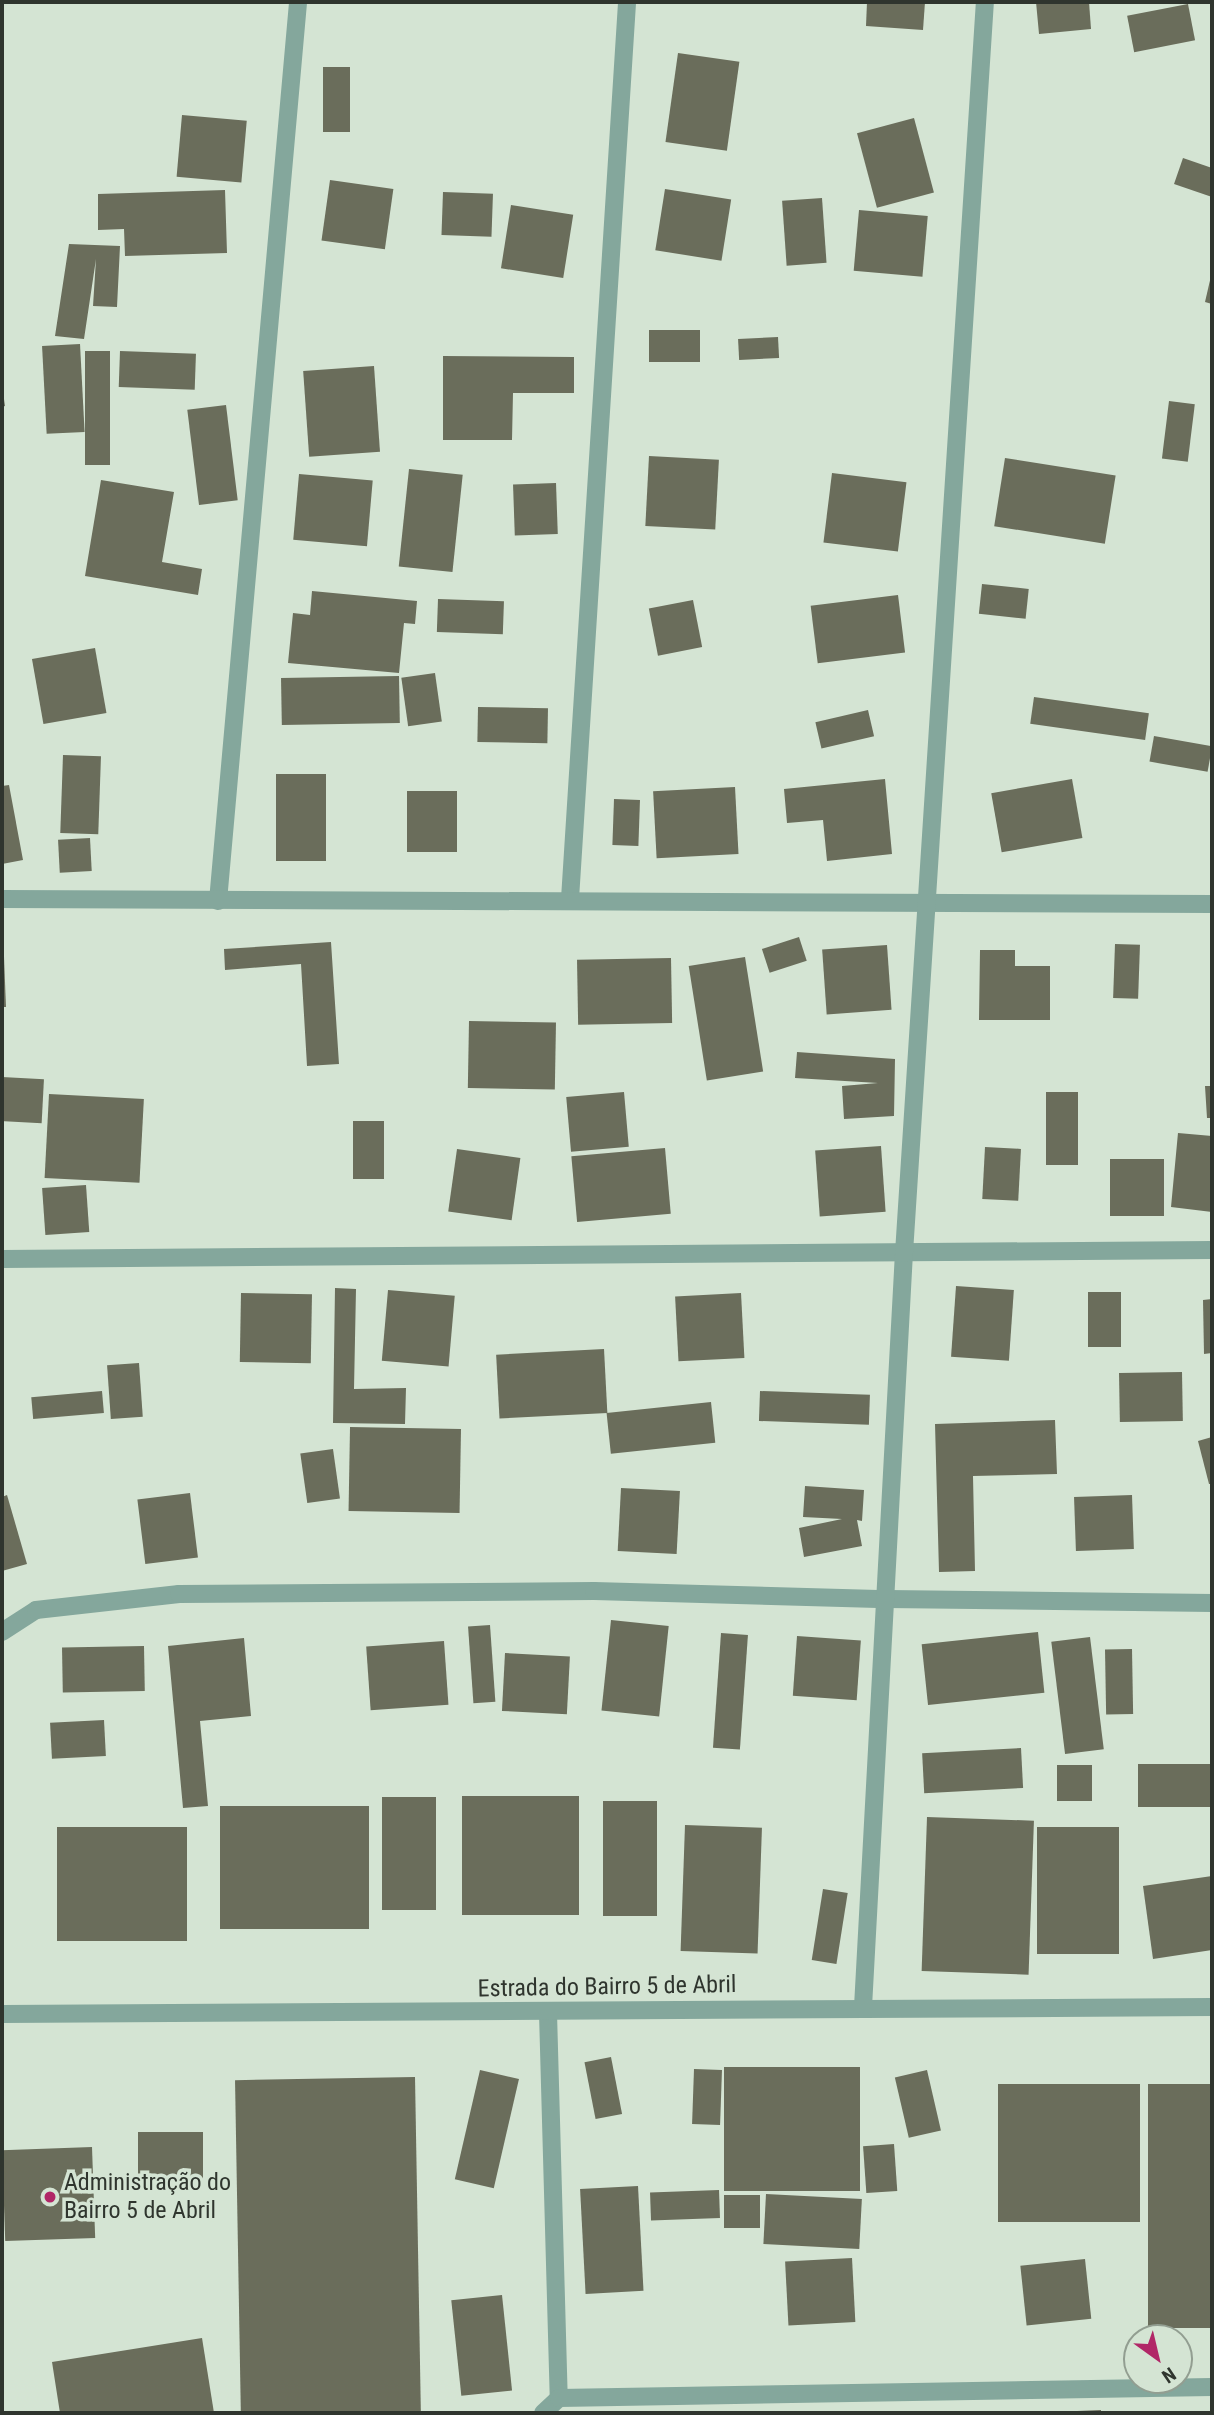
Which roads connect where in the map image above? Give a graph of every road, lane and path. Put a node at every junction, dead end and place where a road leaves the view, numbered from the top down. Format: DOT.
graph roads {
  1 [pos="298,2"];
  2 [pos="627,2"];
  3 [pos="985,2"];
  4 [pos="2,899"];
  5 [pos="570,899"];
  6 [pos="218,901"];
  7 [pos="1212,904"];
  8 [pos="930,907"];
  9 [pos="1212,1250"];
  10 [pos="904,1253"];
  11 [pos="2,1259"];
  12 [pos="887,1599"];
  13 [pos="1212,1603"];
  14 [pos="2,1632"];
  15 [pos="863,2007"];
  16 [pos="1212,2007"];
  17 [pos="548,2013"];
  18 [pos="2,2014"];
  19 [pos="1212,2387"];
  20 [pos="559,2406"];
  21 [pos="543,2413"];
  1 -- 6 [label="street"];
  2 -- 5 [label="street"];
  3 -- 8 [label="street"];
  4 -- 6 [label="street"];
  5 -- 6 [label="street"];
  5 -- 8 [label="street"];
  7 -- 8 [label="street"];
  8 -- 10 [label="street"];
  9 -- 10 [label="street"];
  10 -- 11 [label="street"];
  10 -- 12 [label="street"];
  12 -- 13 [label="street"];
  12 -- 14 [label="street"];
  12 -- 15 [label="street"];
  15 -- 16 [label="street, Estrada do Bairro 5 de Abril"];
  15 -- 17 [label="street, Estrada do Bairro 5 de Abril"];
  17 -- 18 [label="street, Estrada do Bairro 5 de Abril"];
  17 -- 20 [label="street"];
  19 -- 20 [label="street"];
  20 -- 21 [label="street"];
}
